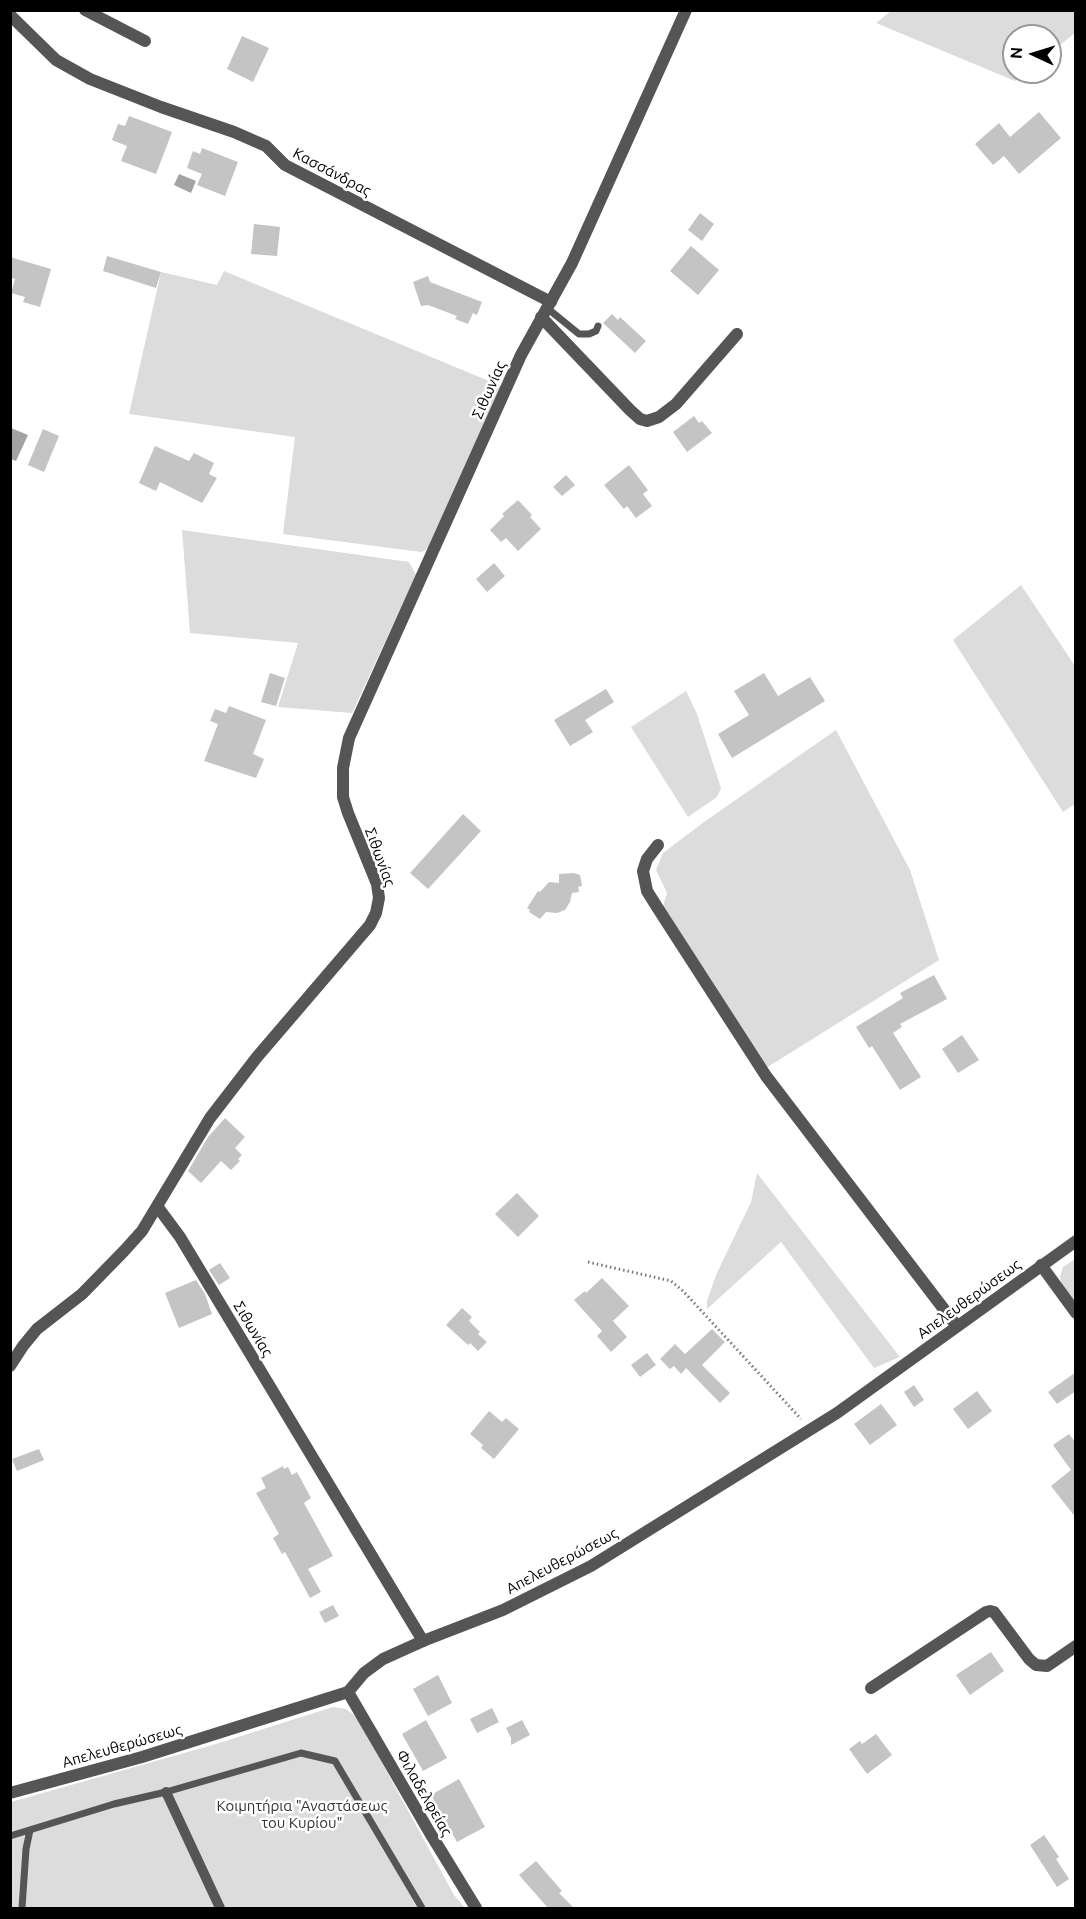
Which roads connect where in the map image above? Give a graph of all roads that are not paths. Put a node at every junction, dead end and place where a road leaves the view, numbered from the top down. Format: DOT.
graph roads {
  1 [pos="86,10"];
  2 [pos="686,10"];
  3 [pos="10,15"];
  4 [pos="145,41"];
  5 [pos="546,309"];
  6 [pos="598,326"];
  7 [pos="737,334"];
  8 [pos="658,845"];
  9 [pos="157,1206"];
  10 [pos="1076,1241"];
  11 [pos="1041,1265"];
  12 [pos="1076,1313"];
  13 [pos="956,1326"];
  14 [pos="10,1366"];
  15 [pos="423,1641"];
  16 [pos="1076,1646"];
  17 [pos="1047,1666"];
  18 [pos="1035,1675"];
  19 [pos="871,1688"];
  20 [pos="348,1692"];
  21 [pos="166,1792"];
  22 [pos="10,1793"];
  23 [pos="30,1830"];
  24 [pos="10,1836"];
  25 [pos="22,1908"];
  26 [pos="220,1908"];
  27 [pos="422,1908"];
  28 [pos="476,1908"];
  1 -- 4 [label="street"];
  2 -- 5 [label="street, Σιθωνίας"];
  3 -- 5 [label="street, Κασσάνδρας"];
  5 -- 6 [label="lane"];
  5 -- 7 [label="street, Κασσάνδρας"];
  5 -- 9 [label="street, Σιθωνίας"];
  8 -- 13 [label="street"];
  9 -- 14 [label="street"];
  9 -- 15 [label="street, Σιθωνίας"];
  10 -- 11 [label="street, Απελευθερώσεως"];
  11 -- 12 [label="street"];
  11 -- 13 [label="street, Απελευθερώσεως"];
  13 -- 15 [label="street, Απελευθερώσεως"];
  15 -- 20 [label="street, Απελευθερώσεως"];
  16 -- 17 [label="street"];
  17 -- 18 [label="street"];
  17 -- 19 [label="street"];
  20 -- 22 [label="street, Απελευθερώσεως"];
  20 -- 28 [label="street, Φιλαδελφείας"];
  21 -- 23 [label="lane"];
  21 -- 26 [label="street"];
  21 -- 27 [label="lane"];
  23 -- 24 [label="lane"];
  23 -- 25 [label="lane"];
}
